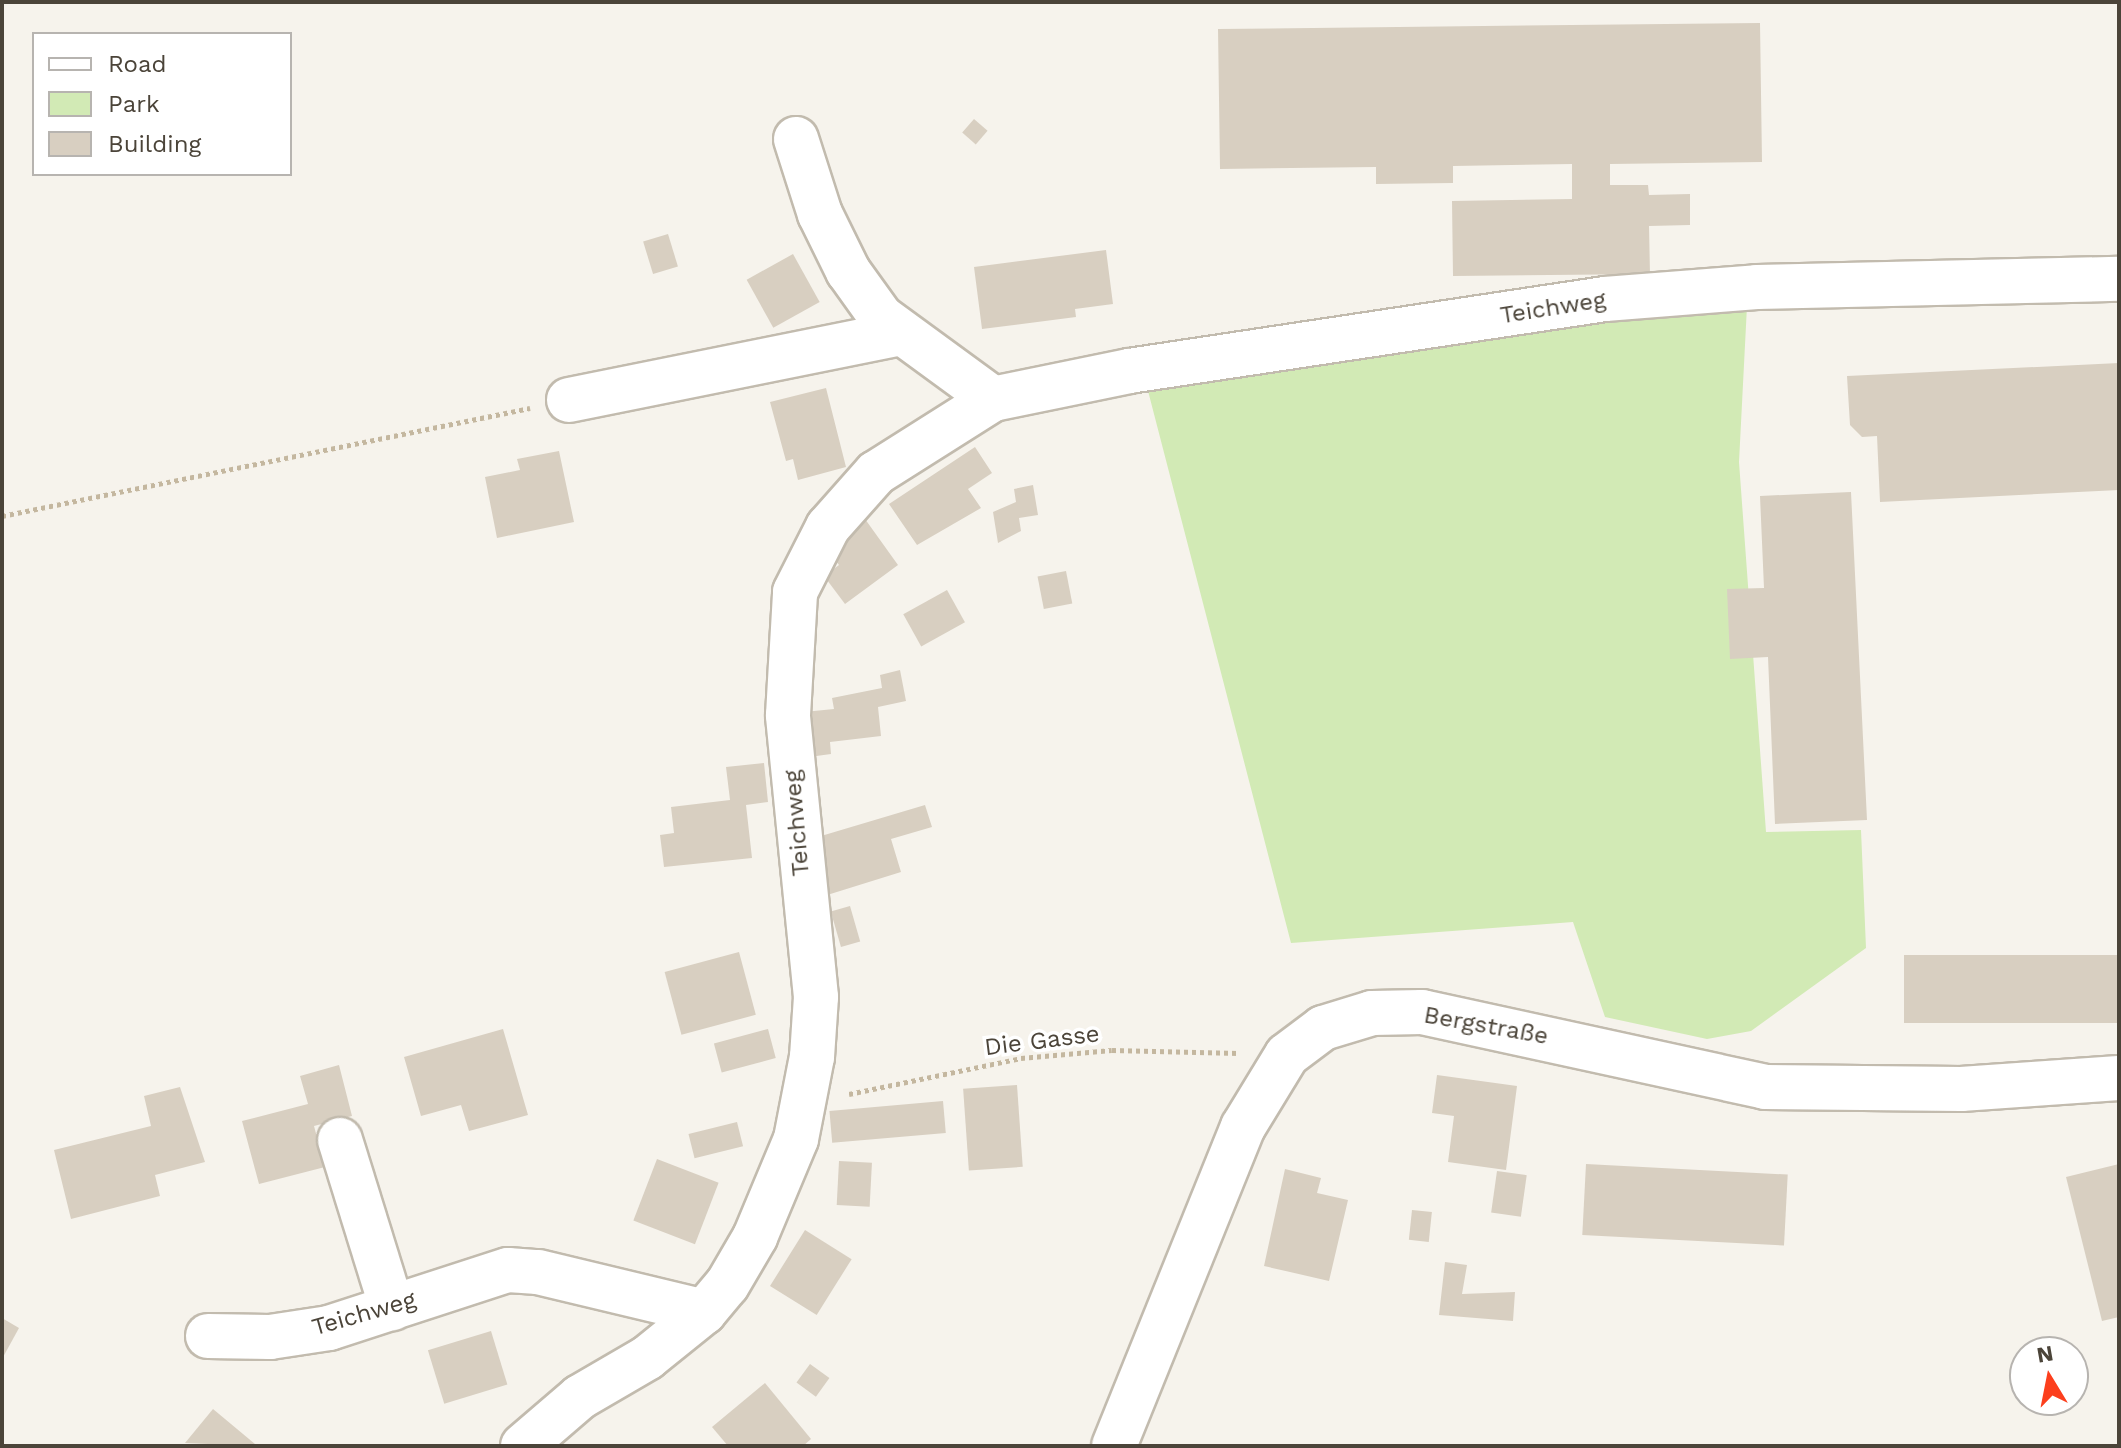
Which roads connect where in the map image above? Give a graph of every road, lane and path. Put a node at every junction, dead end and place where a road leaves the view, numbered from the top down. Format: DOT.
graph roads {
  1 [pos="796,139"];
  2 [pos="2119,279"];
  3 [pos="900,333"];
  4 [pos="993,399"];
  5 [pos="569,400"];
  6 [pos="2,516"];
  7 [pos="1287,1055"];
  8 [pos="2119,1078"];
  9 [pos="805,1103"];
  10 [pos="340,1140"];
  11 [pos="392,1308"];
  12 [pos="704,1312"];
  13 [pos="208,1336"];
  14 [pos="523,1446"];
  15 [pos="1114,1446"];
  1 -- 3 [label="street"];
  2 -- 4 [label="street, Teichweg"];
  3 -- 4 [label="street"];
  3 -- 5 [label="street"];
  4 -- 9 [label="street, Teichweg"];
  5 -- 6 [label="path"];
  7 -- 8 [label="street, Bergstraße"];
  7 -- 9 [label="path, Die Gasse"];
  7 -- 15 [label="street, Bergstraße"];
  9 -- 12 [label="street, Teichweg"];
  10 -- 11 [label="street"];
  11 -- 12 [label="street, Teichweg"];
  11 -- 13 [label="street, Teichweg"];
  12 -- 14 [label="street, Teichweg"];
}
